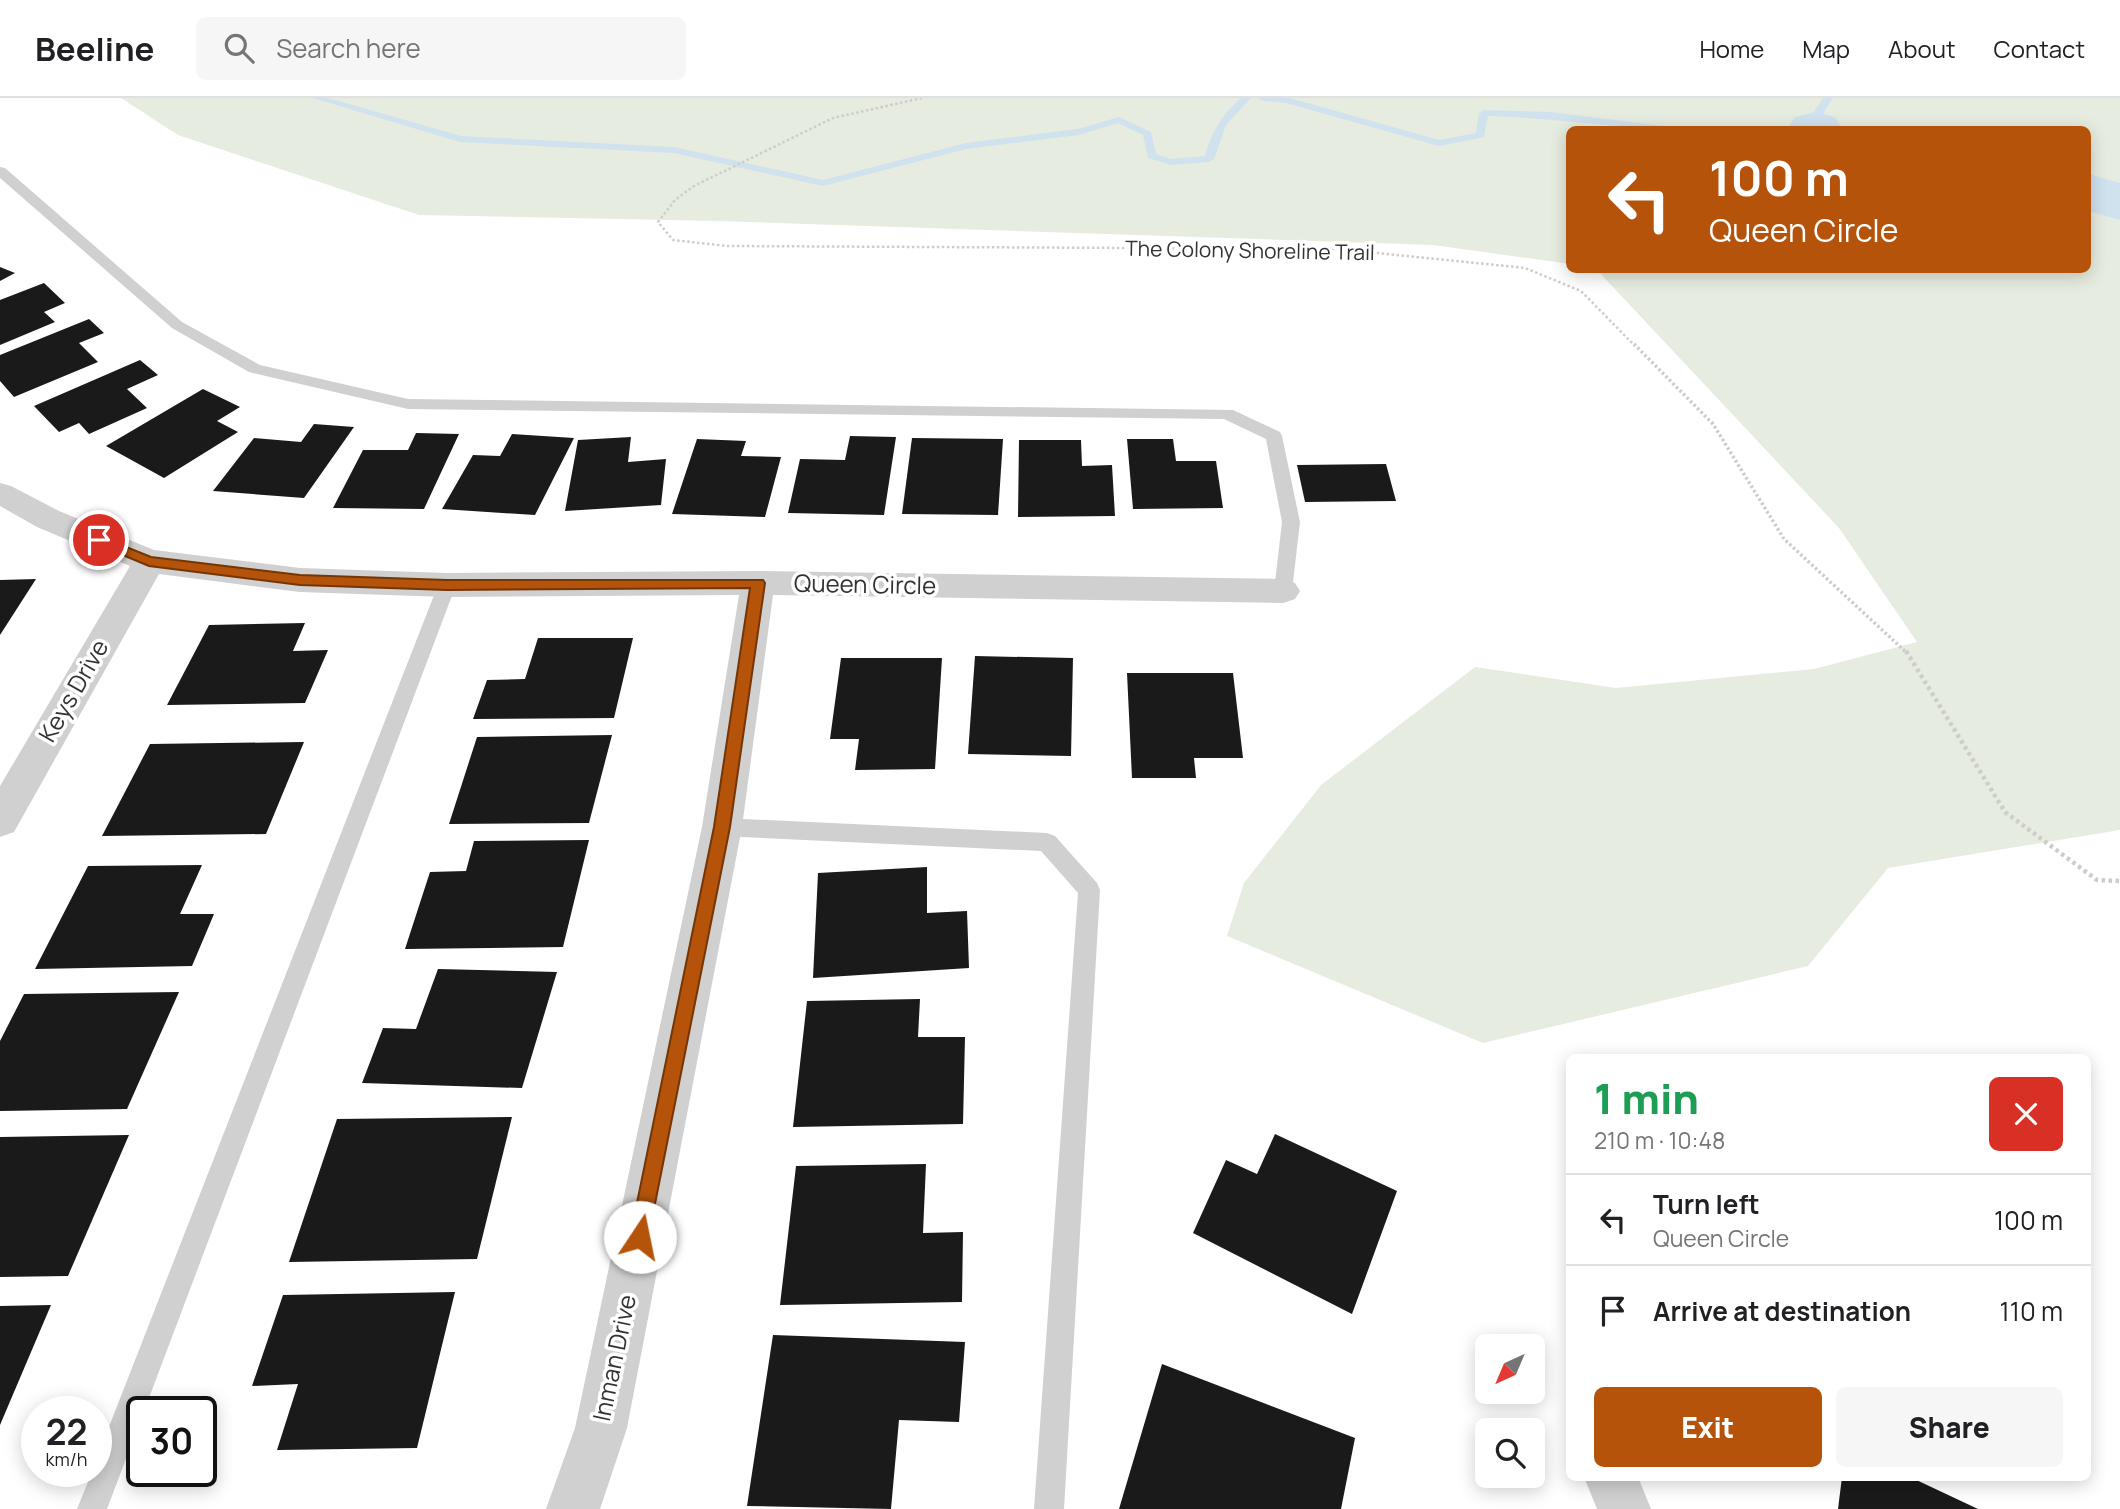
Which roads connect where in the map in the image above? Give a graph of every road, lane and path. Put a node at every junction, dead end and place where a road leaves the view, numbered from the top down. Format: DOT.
graph roads {
  1 [pos="922,98"];
  2 [pos="0,171"];
  3 [pos="0,493"];
  4 [pos="149,561"];
  5 [pos="758,583"];
  6 [pos="447,585"];
  7 [pos="1283,591"];
  8 [pos="0,821"];
  9 [pos="722,827"];
  10 [pos="2120,881"];
  11 [pos="1613,1481"];
  12 [pos="92,1509"];
  13 [pos="573,1509"];
  14 [pos="1049,1509"];
  15 [pos="1624,1509"];
  1 -- 10 [label="path, The Colony Shoreline Trail"];
  2 -- 7 [label="lane"];
  3 -- 4 [label="street, Queen Circle"];
  4 -- 6 [label="street, Queen Circle"];
  4 -- 8 [label="street, Keys Drive"];
  5 -- 6 [label="street, Queen Circle"];
  5 -- 7 [label="street, Queen Circle"];
  5 -- 9 [label="street, Inman Drive"];
  6 -- 12 [label="lane"];
  9 -- 13 [label="street, Inman Drive"];
  9 -- 14 [label="lane"];
  11 -- 15 [label="street"];
}
